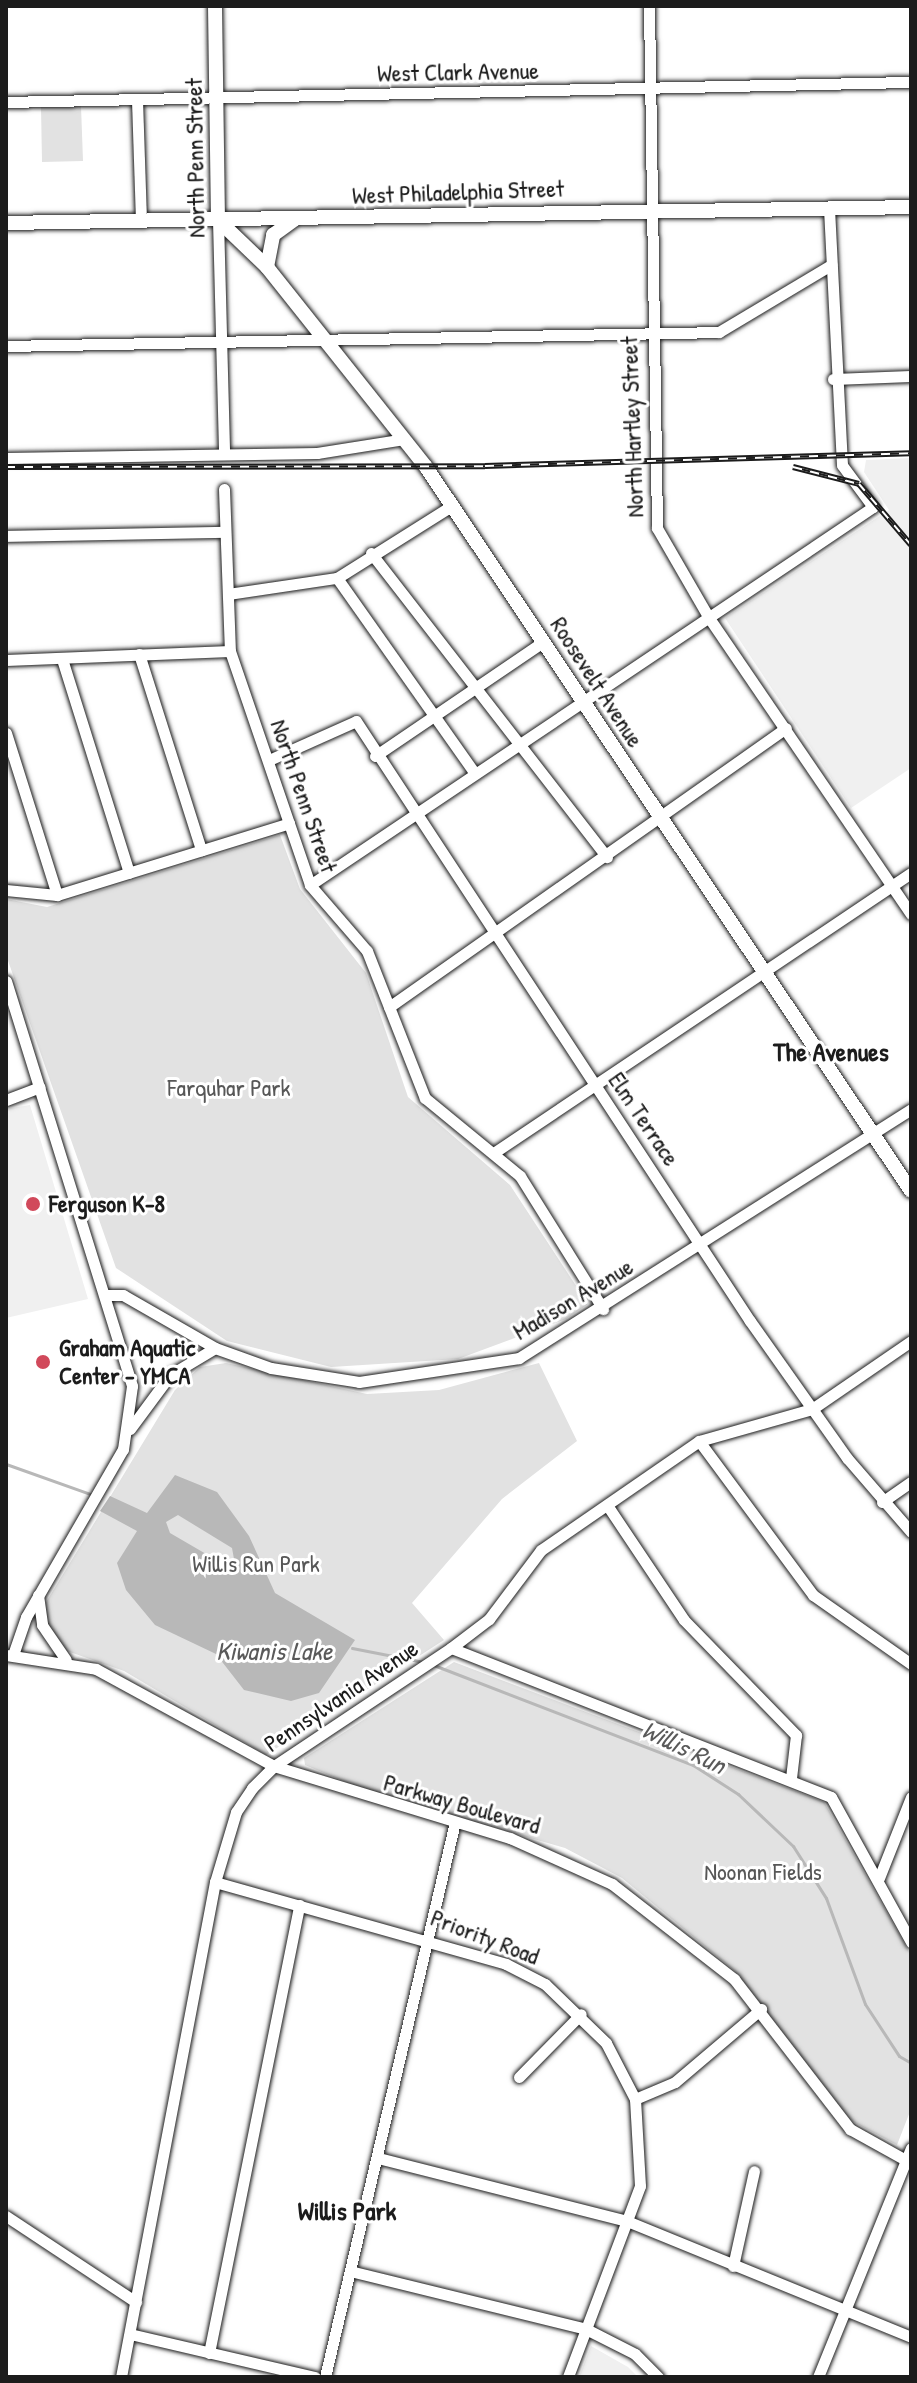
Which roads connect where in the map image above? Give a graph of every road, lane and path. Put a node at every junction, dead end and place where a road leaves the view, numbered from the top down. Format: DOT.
graph roads {
  1 [pos="215,6"];
  2 [pos="649,6"];
  3 [pos="911,82"];
  4 [pos="651,91"];
  5 [pos="217,98"];
  6 [pos="137,100"];
  7 [pos="6,102"];
  8 [pos="911,207"];
  9 [pos="829,208"];
  10 [pos="652,209"];
  11 [pos="296,218"];
  12 [pos="218,220"];
  13 [pos="141,221"];
  14 [pos="6,223"];
  15 [pos="831,265"];
  16 [pos="267,267"];
  17 [pos="649,334"];
  18 [pos="326,339"];
  19 [pos="221,340"];
  20 [pos="6,346"];
  21 [pos="911,376"];
  22 [pos="833,379"];
  23 [pos="404,439"];
  24 [pos="224,454"];
  25 [pos="6,458"];
  26 [pos="224,489"];
  27 [pos="453,505"];
  28 [pos="222,532"];
  29 [pos="6,536"];
  30 [pos="371,553"];
  31 [pos="337,578"];
  32 [pos="228,594"];
  33 [pos="709,618"];
  34 [pos="544,641"];
  35 [pos="230,651"];
  36 [pos="139,654"];
  37 [pos="62,659"];
  38 [pos="6,660"];
  39 [pos="473,688"];
  40 [pos="584,702"];
  41 [pos="434,716"];
  42 [pos="786,728"];
  43 [pos="6,733"];
  44 [pos="514,747"];
  45 [pos="375,756"];
  46 [pos="269,760"];
  47 [pos="474,772"];
  48 [pos="412,814"];
  49 [pos="660,817"];
  50 [pos="289,823"];
  51 [pos="201,850"];
  52 [pos="607,857"];
  53 [pos="129,873"];
  54 [pos="911,873"];
  55 [pos="310,885"];
  56 [pos="892,886"];
  57 [pos="6,890"];
  58 [pos="57,895"];
  59 [pos="911,914"];
  60 [pos="493,932"];
  61 [pos="766,972"];
  62 [pos="6,981"];
  63 [pos="389,1007"];
  64 [pos="12,1019"];
  65 [pos="40,1087"];
  66 [pos="595,1087"];
  67 [pos="6,1100"];
  68 [pos="911,1109"];
  69 [pos="873,1134"];
  70 [pos="495,1152"];
  71 [pos="911,1191"];
  72 [pos="703,1245"];
  73 [pos="106,1295"];
  74 [pos="603,1309"];
  75 [pos="911,1341"];
  76 [pos="215,1348"];
  77 [pos="812,1409"];
  78 [pos="130,1429"];
  79 [pos="699,1441"];
  80 [pos="911,1482"];
  81 [pos="882,1502"];
  82 [pos="607,1505"];
  83 [pos="911,1532"];
  84 [pos="38,1595"];
  85 [pos="446,1652"];
  86 [pos="9,1654"];
  87 [pos="66,1660"];
  88 [pos="911,1664"];
  89 [pos="274,1766"];
  90 [pos="791,1778"];
  91 [pos="911,1797"];
  92 [pos="455,1822"];
  93 [pos="879,1878"];
  94 [pos="215,1882"];
  95 [pos="299,1905"];
  96 [pos="427,1937"];
  97 [pos="911,1942"];
  98 [pos="761,2009"];
  99 [pos="581,2014"];
  100 [pos="519,2077"];
  101 [pos="635,2099"];
  102 [pos="911,2148"];
  103 [pos="378,2158"];
  104 [pos="908,2162"];
  105 [pos="754,2171"];
  106 [pos="6,2216"];
  107 [pos="627,2221"];
  108 [pos="733,2266"];
  109 [pos="350,2271"];
  110 [pos="136,2302"];
  111 [pos="844,2312"];
  112 [pos="586,2329"];
  113 [pos="130,2334"];
  114 [pos="911,2337"];
  115 [pos="209,2353"];
  116 [pos="121,2377"];
  117 [pos="315,2377"];
  118 [pos="325,2377"];
  119 [pos="568,2377"];
  120 [pos="658,2377"];
  121 [pos="818,2377"];
  1 -- 5 [label="main road, North Penn Street"];
  2 -- 4 [label="street, North Hartley Street"];
  3 -- 4 [label="street, West Clark Avenue"];
  4 -- 5 [label="street, West Clark Avenue"];
  4 -- 10 [label="street, North Hartley Street"];
  5 -- 6 [label="street, West Clark Avenue"];
  5 -- 12 [label="main road, North Penn Street"];
  6 -- 7 [label="street, West Clark Avenue"];
  6 -- 13 [label="street"];
  8 -- 9 [label="main road, West Philadelphia Street"];
  9 -- 10 [label="main road, West Philadelphia Street"];
  9 -- 15 [label="street"];
  10 -- 11 [label="main road, West Philadelphia Street"];
  10 -- 17 [label="street, North Hartley Street"];
  11 -- 12 [label="main road, West Philadelphia Street"];
  11 -- 16 [label="main road"];
  12 -- 13 [label="main road, West Philadelphia Street"];
  12 -- 16 [label="main road, Roosevelt Avenue"];
  12 -- 19 [label="street, North Penn Street"];
  13 -- 14 [label="main road, West Philadelphia Street"];
  15 -- 17 [label="street"];
  15 -- 22 [label="street"];
  16 -- 18 [label="main road, Roosevelt Avenue"];
  17 -- 18 [label="street"];
  17 -- 33 [label="street, North Hartley Street"];
  18 -- 19 [label="street"];
  18 -- 23 [label="main road, Roosevelt Avenue"];
  19 -- 20 [label="street"];
  19 -- 24 [label="street, North Penn Street"];
  21 -- 22 [label="street"];
  22 -- 33 [label="street"];
  23 -- 24 [label="street"];
  23 -- 27 [label="main road, Roosevelt Avenue"];
  24 -- 25 [label="street"];
  26 -- 28 [label="street, North Penn Street"];
  27 -- 30 [label="street"];
  27 -- 34 [label="main road, Roosevelt Avenue"];
  28 -- 29 [label="street"];
  28 -- 32 [label="street, North Penn Street"];
  30 -- 31 [label="street"];
  30 -- 39 [label="street"];
  31 -- 32 [label="street"];
  31 -- 41 [label="street"];
  32 -- 35 [label="street, North Penn Street"];
  33 -- 40 [label="street"];
  33 -- 42 [label="street, North Hartley Street"];
  34 -- 39 [label="street"];
  34 -- 40 [label="main road, Roosevelt Avenue"];
  35 -- 36 [label="street"];
  35 -- 46 [label="street, North Penn Street"];
  36 -- 37 [label="street"];
  36 -- 51 [label="street"];
  37 -- 38 [label="street"];
  37 -- 53 [label="street"];
  39 -- 41 [label="street"];
  39 -- 44 [label="street"];
  40 -- 44 [label="street"];
  40 -- 49 [label="main road, Roosevelt Avenue"];
  41 -- 45 [label="street"];
  41 -- 47 [label="street"];
  42 -- 49 [label="street"];
  42 -- 56 [label="street, North Hartley Street"];
  43 -- 58 [label="street"];
  44 -- 47 [label="street"];
  44 -- 52 [label="street"];
  45 -- 46 [label="street, Elm Terrace"];
  45 -- 48 [label="street, Elm Terrace"];
  46 -- 50 [label="street, North Penn Street"];
  47 -- 48 [label="street"];
  48 -- 55 [label="street"];
  48 -- 60 [label="street, Elm Terrace"];
  49 -- 52 [label="street"];
  49 -- 61 [label="main road, Roosevelt Avenue"];
  50 -- 51 [label="street"];
  50 -- 55 [label="street, North Penn Street"];
  51 -- 53 [label="street"];
  52 -- 60 [label="street"];
  53 -- 58 [label="street"];
  54 -- 56 [label="street"];
  55 -- 63 [label="street, North Penn Street"];
  56 -- 59 [label="street, North Hartley Street"];
  56 -- 61 [label="street"];
  57 -- 58 [label="street"];
  60 -- 63 [label="street"];
  60 -- 66 [label="street, Elm Terrace"];
  61 -- 66 [label="street"];
  61 -- 69 [label="main road, Roosevelt Avenue"];
  62 -- 64 [label="street"];
  63 -- 70 [label="street, North Penn Street"];
  64 -- 65 [label="street"];
  65 -- 67 [label="street"];
  65 -- 73 [label="street"];
  66 -- 70 [label="street"];
  66 -- 72 [label="street, Elm Terrace"];
  68 -- 69 [label="street, Madison Avenue"];
  69 -- 71 [label="main road, Roosevelt Avenue"];
  69 -- 72 [label="street, Madison Avenue"];
  70 -- 74 [label="street, North Penn Street"];
  72 -- 74 [label="street, Madison Avenue"];
  72 -- 77 [label="street, Elm Terrace"];
  73 -- 76 [label="street, Madison Avenue"];
  73 -- 78 [label="street"];
  74 -- 76 [label="street, Madison Avenue"];
  75 -- 77 [label="street, Pennsylvania Avenue"];
  76 -- 78 [label="street"];
  77 -- 79 [label="street, Pennsylvania Avenue"];
  77 -- 81 [label="street, Elm Terrace"];
  78 -- 84 [label="street"];
  79 -- 82 [label="street, Pennsylvania Avenue"];
  79 -- 88 [label="street"];
  80 -- 81 [label="street"];
  81 -- 83 [label="street, Elm Terrace"];
  82 -- 85 [label="street, Pennsylvania Avenue"];
  82 -- 90 [label="street"];
  84 -- 86 [label="street"];
  84 -- 87 [label="street"];
  85 -- 89 [label="street, Pennsylvania Avenue"];
  85 -- 90 [label="street"];
  86 -- 87 [label="street, Parkway Boulevard"];
  87 -- 89 [label="street, Parkway Boulevard"];
  89 -- 92 [label="street, Parkway Boulevard"];
  89 -- 94 [label="street, Pennsylvania Avenue"];
  90 -- 93 [label="street"];
  91 -- 93 [label="street"];
  92 -- 96 [label="street"];
  92 -- 98 [label="street, Parkway Boulevard"];
  93 -- 97 [label="street"];
  94 -- 95 [label="street, Priority Road"];
  94 -- 110 [label="street, Pennsylvania Avenue"];
  95 -- 96 [label="street, Priority Road"];
  95 -- 115 [label="street"];
  96 -- 99 [label="street, Priority Road"];
  96 -- 103 [label="street"];
  98 -- 101 [label="street"];
  98 -- 104 [label="street, Parkway Boulevard"];
  99 -- 100 [label="street"];
  99 -- 101 [label="street, Priority Road"];
  101 -- 107 [label="street, Priority Road"];
  102 -- 104 [label="street"];
  103 -- 107 [label="street"];
  103 -- 109 [label="street"];
  104 -- 111 [label="street"];
  105 -- 108 [label="street"];
  106 -- 110 [label="street"];
  107 -- 108 [label="street"];
  107 -- 112 [label="street, Priority Road"];
  108 -- 111 [label="street"];
  109 -- 112 [label="street"];
  109 -- 118 [label="street"];
  110 -- 113 [label="street, Pennsylvania Avenue"];
  111 -- 114 [label="street"];
  111 -- 121 [label="street"];
  112 -- 119 [label="street, Priority Road"];
  112 -- 120 [label="street"];
  113 -- 115 [label="street"];
  113 -- 116 [label="street, Pennsylvania Avenue"];
  115 -- 117 [label="street"];
}
